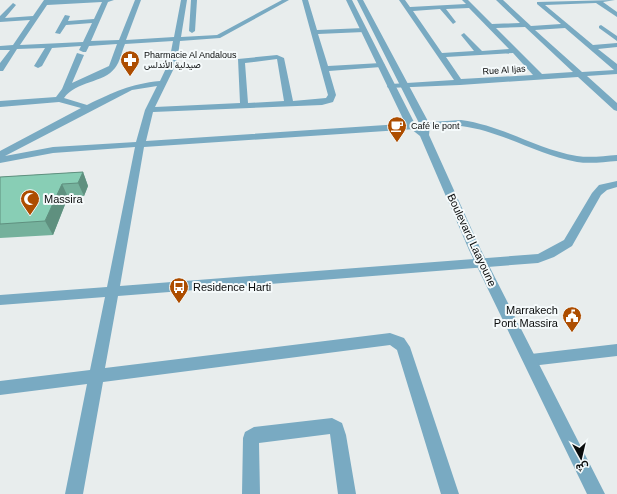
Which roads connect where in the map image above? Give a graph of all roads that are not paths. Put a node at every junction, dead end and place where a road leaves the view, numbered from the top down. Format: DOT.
graph roads {
  1 [pos="106,0"];
  2 [pos="111,0"];
  3 [pos="138,0"];
  4 [pos="184,0"];
  5 [pos="194,0"];
  6 [pos="286,0"];
  7 [pos="305,0"];
  8 [pos="349,0"];
  9 [pos="360,0"];
  10 [pos="402,0"];
  11 [pos="465,0"];
  12 [pos="499,0"];
  13 [pos="597,0"];
  14 [pos="612,0"];
  15 [pos="46,2"];
  16 [pos="536,2"];
  17 [pos="13,5"];
  18 [pos="471,6"];
  19 [pos="441,7"];
  20 [pos="408,9"];
  21 [pos="68,15"];
  22 [pos="617,15"];
  23 [pos="34,18"];
  24 [pos="559,19"];
  25 [pos="0,20"];
  26 [pos="540,20"];
  27 [pos="96,22"];
  28 [pos="453,22"];
  29 [pos="63,23"];
  30 [pos="526,25"];
  31 [pos="490,26"];
  32 [pos="566,26"];
  33 [pos="548,27"];
  34 [pos="601,27"];
  35 [pos="364,30"];
  36 [pos="192,31"];
  37 [pos="314,32"];
  38 [pos="58,33"];
  39 [pos="464,35"];
  40 [pos="178,39"];
  41 [pos="617,39"];
  42 [pos="121,42"];
  43 [pos="85,43"];
  44 [pos="50,45"];
  45 [pos="617,45"];
  46 [pos="15,47"];
  47 [pos="592,47"];
  48 [pos="0,48"];
  49 [pos="515,51"];
  50 [pos="480,53"];
  51 [pos="440,55"];
  52 [pos="38,66"];
  53 [pos="382,66"];
  54 [pos="0,68"];
  55 [pos="617,68"];
  56 [pos="325,69"];
  57 [pos="617,72"];
  58 [pos="581,75"];
  59 [pos="541,78"];
  60 [pos="162,83"];
  61 [pos="460,83"];
  62 [pos="405,85"];
  63 [pos="391,86"];
  64 [pos="66,89"];
  65 [pos="59,99"];
  66 [pos="0,104"];
  67 [pos="290,104"];
  68 [pos="244,105"];
  69 [pos="88,108"];
  70 [pos="617,108"];
  71 [pos="148,110"];
  72 [pos="411,125"];
  73 [pos="424,130"];
  74 [pos="140,144"];
  75 [pos="0,155"];
  76 [pos="617,158"];
  77 [pos="0,160"];
  78 [pos="617,184"];
  79 [pos="482,263"];
  80 [pos="112,290"];
  81 [pos="0,300"];
  82 [pos="617,350"];
  83 [pos="531,360"];
  84 [pos="96,376"];
  85 [pos="0,388"];
  86 [pos="74,494"];
  87 [pos="251,494"];
  88 [pos="348,494"];
  89 [pos="450,494"];
  90 [pos="596,494"];
  1 -- 2 [label="street"];
  1 -- 15 [label="street"];
  1 -- 27 [label="street"];
  3 -- 42 [label="street"];
  4 -- 40 [label="street"];
  5 -- 36 [label="street"];
  6 -- 40 [label="street"];
  7 -- 37 [label="street"];
  8 -- 35 [label="street"];
  9 -- 62 [label="street, Boulevard Laayoune"];
  10 -- 20 [label="street"];
  11 -- 18 [label="street"];
  12 -- 30 [label="street"];
  13 -- 14 [label="street"];
  13 -- 16 [label="street"];
  13 -- 22 [label="street"];
  15 -- 23 [label="street"];
  16 -- 24 [label="street"];
  17 -- 25 [label="street"];
  18 -- 19 [label="street"];
  18 -- 31 [label="street"];
  19 -- 20 [label="street"];
  19 -- 28 [label="street"];
  20 -- 51 [label="street"];
  21 -- 29 [label="street"];
  23 -- 25 [label="street"];
  23 -- 46 [label="street"];
  24 -- 26 [label="street"];
  24 -- 32 [label="street"];
  26 -- 30 [label="street"];
  26 -- 33 [label="street"];
  27 -- 29 [label="street"];
  27 -- 43 [label="street"];
  29 -- 38 [label="street"];
  30 -- 31 [label="street"];
  30 -- 33 [label="street"];
  30 -- 58 [label="street"];
  31 -- 49 [label="street"];
  32 -- 33 [label="street"];
  32 -- 47 [label="street"];
  34 -- 41 [label="street"];
  35 -- 37 [label="street"];
  35 -- 53 [label="street"];
  37 -- 56 [label="street"];
  39 -- 50 [label="street"];
  40 -- 42 [label="street"];
  40 -- 60 [label="street"];
  42 -- 43 [label="street"];
  42 -- 64 [label="street"];
  43 -- 44 [label="street"];
  43 -- 64 [label="street"];
  44 -- 46 [label="street"];
  44 -- 52 [label="street"];
  45 -- 47 [label="street"];
  46 -- 48 [label="street"];
  46 -- 54 [label="street"];
  47 -- 55 [label="street"];
  49 -- 50 [label="street"];
  49 -- 59 [label="street"];
  50 -- 51 [label="street"];
  51 -- 61 [label="street"];
  53 -- 56 [label="street"];
  53 -- 63 [label="street"];
  56 -- 67 [label="street"];
  57 -- 58 [label="street, Rue Al Ijas"];
  58 -- 59 [label="street, Rue Al Ijas"];
  58 -- 70 [label="street"];
  59 -- 61 [label="street, Rue Al Ijas"];
  60 -- 69 [label="street"];
  60 -- 71 [label="street"];
  61 -- 62 [label="street, Rue Al Ijas"];
  62 -- 63 [label="street, Rue Al Ijas"];
  62 -- 73 [label="street, Boulevard Laayoune"];
  63 -- 72 [label="street"];
  64 -- 65 [label="street"];
  65 -- 66 [label="street"];
  65 -- 69 [label="street"];
  67 -- 68 [label="street"];
  67 -- 68 [label="street"];
  68 -- 71 [label="street"];
  69 -- 75 [label="street"];
  71 -- 74 [label="street"];
  72 -- 73 [label="street"];
  72 -- 74 [label="street"];
  73 -- 76 [label="street"];
  73 -- 79 [label="street, Boulevard Laayoune"];
  74 -- 77 [label="street"];
  74 -- 80 [label="street"];
  78 -- 79 [label="street"];
  79 -- 80 [label="street"];
  79 -- 83 [label="street, Boulevard Laayoune"];
  80 -- 81 [label="street"];
  80 -- 84 [label="street"];
  82 -- 83 [label="street"];
  83 -- 90 [label="street, Boulevard Laayoune"];
  84 -- 85 [label="street"];
  84 -- 86 [label="street"];
  84 -- 89 [label="street"];
  87 -- 88 [label="street"];
}
